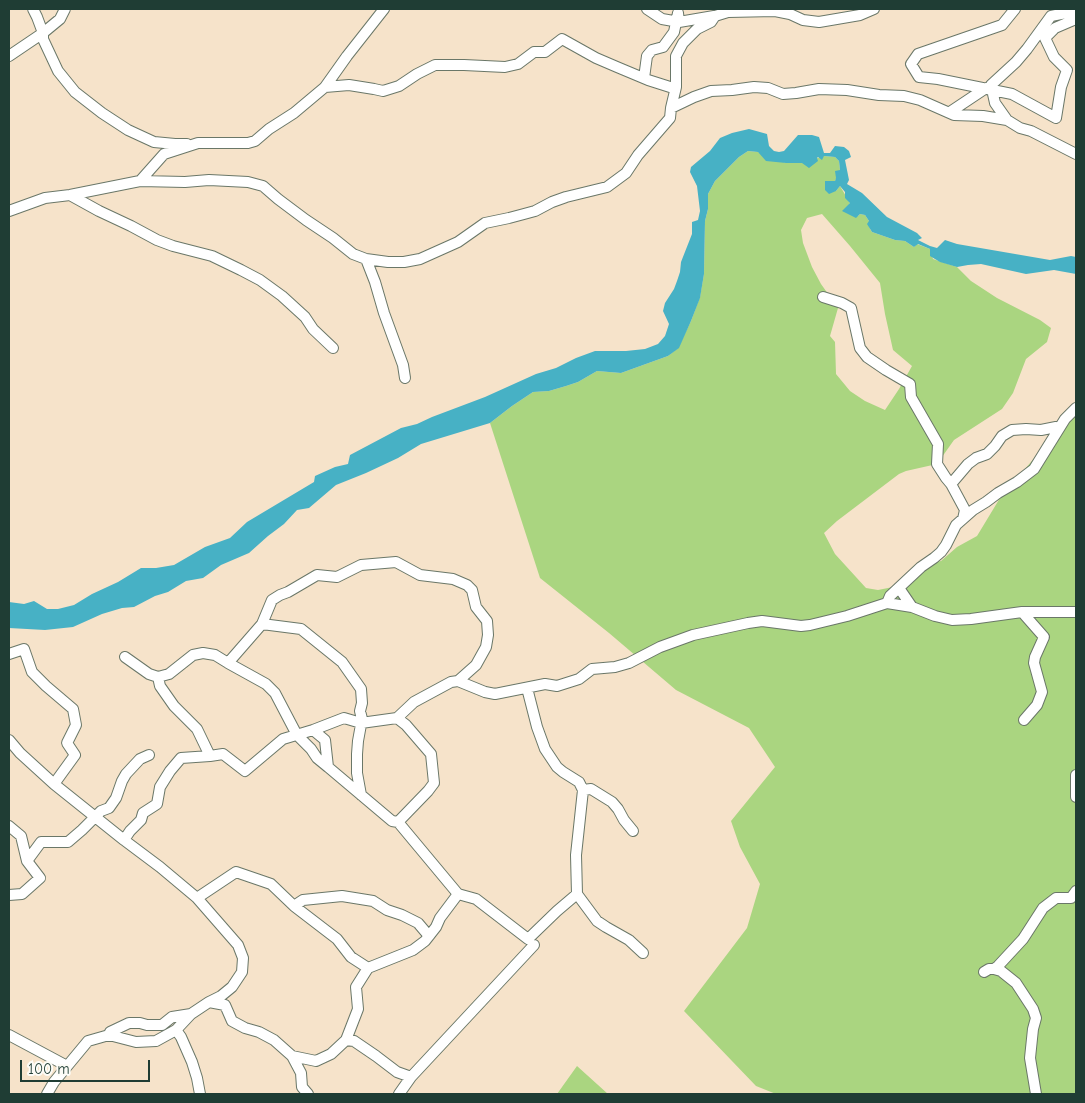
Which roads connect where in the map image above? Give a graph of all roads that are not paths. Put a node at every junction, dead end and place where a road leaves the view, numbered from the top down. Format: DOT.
graph roads {
  1 [pos="33,9"];
  2 [pos="65,9"];
  3 [pos="384,9"];
  4 [pos="647,9"];
  5 [pos="874,9"];
  6 [pos="1015,9"];
  7 [pos="1076,9"];
  8 [pos="715,16"];
  9 [pos="1076,19"];
  10 [pos="680,22"];
  11 [pos="43,32"];
  12 [pos="9,56"];
  13 [pos="644,78"];
  14 [pos="991,85"];
  15 [pos="325,87"];
  16 [pos="676,87"];
  17 [pos="671,108"];
  18 [pos="950,112"];
  19 [pos="1007,120"];
  20 [pos="198,143"];
  21 [pos="1076,154"];
  22 [pos="140,181"];
  23 [pos="70,195"];
  24 [pos="9,211"];
  25 [pos="366,259"];
  26 [pos="823,297"];
  27 [pos="333,348"];
  28 [pos="405,378"];
  29 [pos="1076,408"];
  30 [pos="1056,427"];
  31 [pos="951,484"];
  32 [pos="963,519"];
  33 [pos="899,588"];
  34 [pos="886,603"];
  35 [pos="912,607"];
  36 [pos="1022,612"];
  37 [pos="1076,612"];
  38 [pos="262,624"];
  39 [pos="9,654"];
  40 [pos="125,657"];
  41 [pos="228,663"];
  42 [pos="158,677"];
  43 [pos="458,681"];
  44 [pos="526,688"];
  45 [pos="397,718"];
  46 [pos="1024,720"];
  47 [pos="361,723"];
  48 [pos="314,730"];
  49 [pos="297,735"];
  50 [pos="9,740"];
  51 [pos="148,755"];
  52 [pos="210,756"];
  53 [pos="328,767"];
  54 [pos="1076,775"];
  55 [pos="54,784"];
  56 [pos="583,790"];
  57 [pos="361,795"];
  58 [pos="1076,797"];
  59 [pos="95,817"];
  60 [pos="398,822"];
  61 [pos="9,826"];
  62 [pos="633,831"];
  63 [pos="124,840"];
  64 [pos="27,861"];
  65 [pos="1076,891"];
  66 [pos="458,894"];
  67 [pos="577,894"];
  68 [pos="9,895"];
  69 [pos="197,898"];
  70 [pos="294,906"];
  71 [pos="429,936"];
  72 [pos="534,945"];
  73 [pos="642,953"];
  74 [pos="368,968"];
  75 [pos="994,969"];
  76 [pos="984,972"];
  77 [pos="209,1002"];
  78 [pos="191,1014"];
  79 [pos="176,1030"];
  80 [pos="9,1035"];
  81 [pos="109,1035"];
  82 [pos="346,1040"];
  83 [pos="292,1056"];
  84 [pos="67,1066"];
  85 [pos="411,1077"];
  86 [pos="47,1094"];
  87 [pos="200,1094"];
  88 [pos="308,1094"];
  89 [pos="399,1094"];
  90 [pos="1036,1094"];
  1 -- 11 [label="street"];
  2 -- 11 [label="street"];
  3 -- 15 [label="street"];
  4 -- 10 [label="street"];
  5 -- 8 [label="street"];
  6 -- 9 [label="street"];
  7 -- 14 [label="street"];
  8 -- 10 [label="street"];
  8 -- 16 [label="street"];
  10 -- 13 [label="street"];
  11 -- 12 [label="street"];
  11 -- 20 [label="street"];
  13 -- 15 [label="street"];
  13 -- 16 [label="street"];
  14 -- 18 [label="street"];
  14 -- 19 [label="street"];
  15 -- 20 [label="street"];
  16 -- 17 [label="street"];
  17 -- 18 [label="street"];
  17 -- 25 [label="street"];
  18 -- 19 [label="street"];
  19 -- 21 [label="street"];
  20 -- 22 [label="street"];
  22 -- 23 [label="street"];
  22 -- 25 [label="street"];
  23 -- 24 [label="street"];
  23 -- 27 [label="street"];
  25 -- 28 [label="street"];
  26 -- 31 [label="street"];
  29 -- 32 [label="street"];
  30 -- 31 [label="street"];
  31 -- 32 [label="street"];
  32 -- 33 [label="street"];
  33 -- 34 [label="street"];
  33 -- 35 [label="street"];
  34 -- 35 [label="street"];
  34 -- 44 [label="street"];
  35 -- 36 [label="street"];
  36 -- 37 [label="street"];
  36 -- 46 [label="street"];
  38 -- 41 [label="street"];
  38 -- 43 [label="street"];
  38 -- 47 [label="street"];
  39 -- 55 [label="street"];
  40 -- 42 [label="street"];
  41 -- 42 [label="street"];
  41 -- 49 [label="street"];
  42 -- 52 [label="street"];
  43 -- 44 [label="street"];
  43 -- 45 [label="street"];
  44 -- 56 [label="street"];
  45 -- 47 [label="street"];
  45 -- 60 [label="street"];
  47 -- 48 [label="street"];
  47 -- 57 [label="street"];
  48 -- 49 [label="street"];
  48 -- 53 [label="street"];
  49 -- 52 [label="street"];
  49 -- 53 [label="street"];
  50 -- 55 [label="street"];
  51 -- 59 [label="street"];
  52 -- 63 [label="street"];
  53 -- 57 [label="street"];
  54 -- 58 [label="street"];
  55 -- 59 [label="street"];
  56 -- 62 [label="street"];
  56 -- 67 [label="street"];
  57 -- 60 [label="street"];
  59 -- 63 [label="street"];
  59 -- 64 [label="street"];
  60 -- 66 [label="street"];
  61 -- 64 [label="street"];
  63 -- 69 [label="street"];
  64 -- 68 [label="street"];
  65 -- 75 [label="street"];
  66 -- 67 [label="street"];
  66 -- 71 [label="street"];
  67 -- 73 [label="street"];
  69 -- 70 [label="street"];
  69 -- 77 [label="street"];
  70 -- 71 [label="street"];
  70 -- 74 [label="street"];
  71 -- 74 [label="street"];
  72 -- 85 [label="street"];
  74 -- 82 [label="street"];
  75 -- 76 [label="street"];
  75 -- 90 [label="street"];
  77 -- 78 [label="street"];
  77 -- 83 [label="street"];
  78 -- 79 [label="street"];
  78 -- 81 [label="street"];
  79 -- 81 [label="street"];
  79 -- 87 [label="street"];
  80 -- 84 [label="street"];
  81 -- 84 [label="street"];
  82 -- 83 [label="street"];
  82 -- 85 [label="street"];
  83 -- 88 [label="street"];
  84 -- 86 [label="street"];
  85 -- 89 [label="street"];
}
